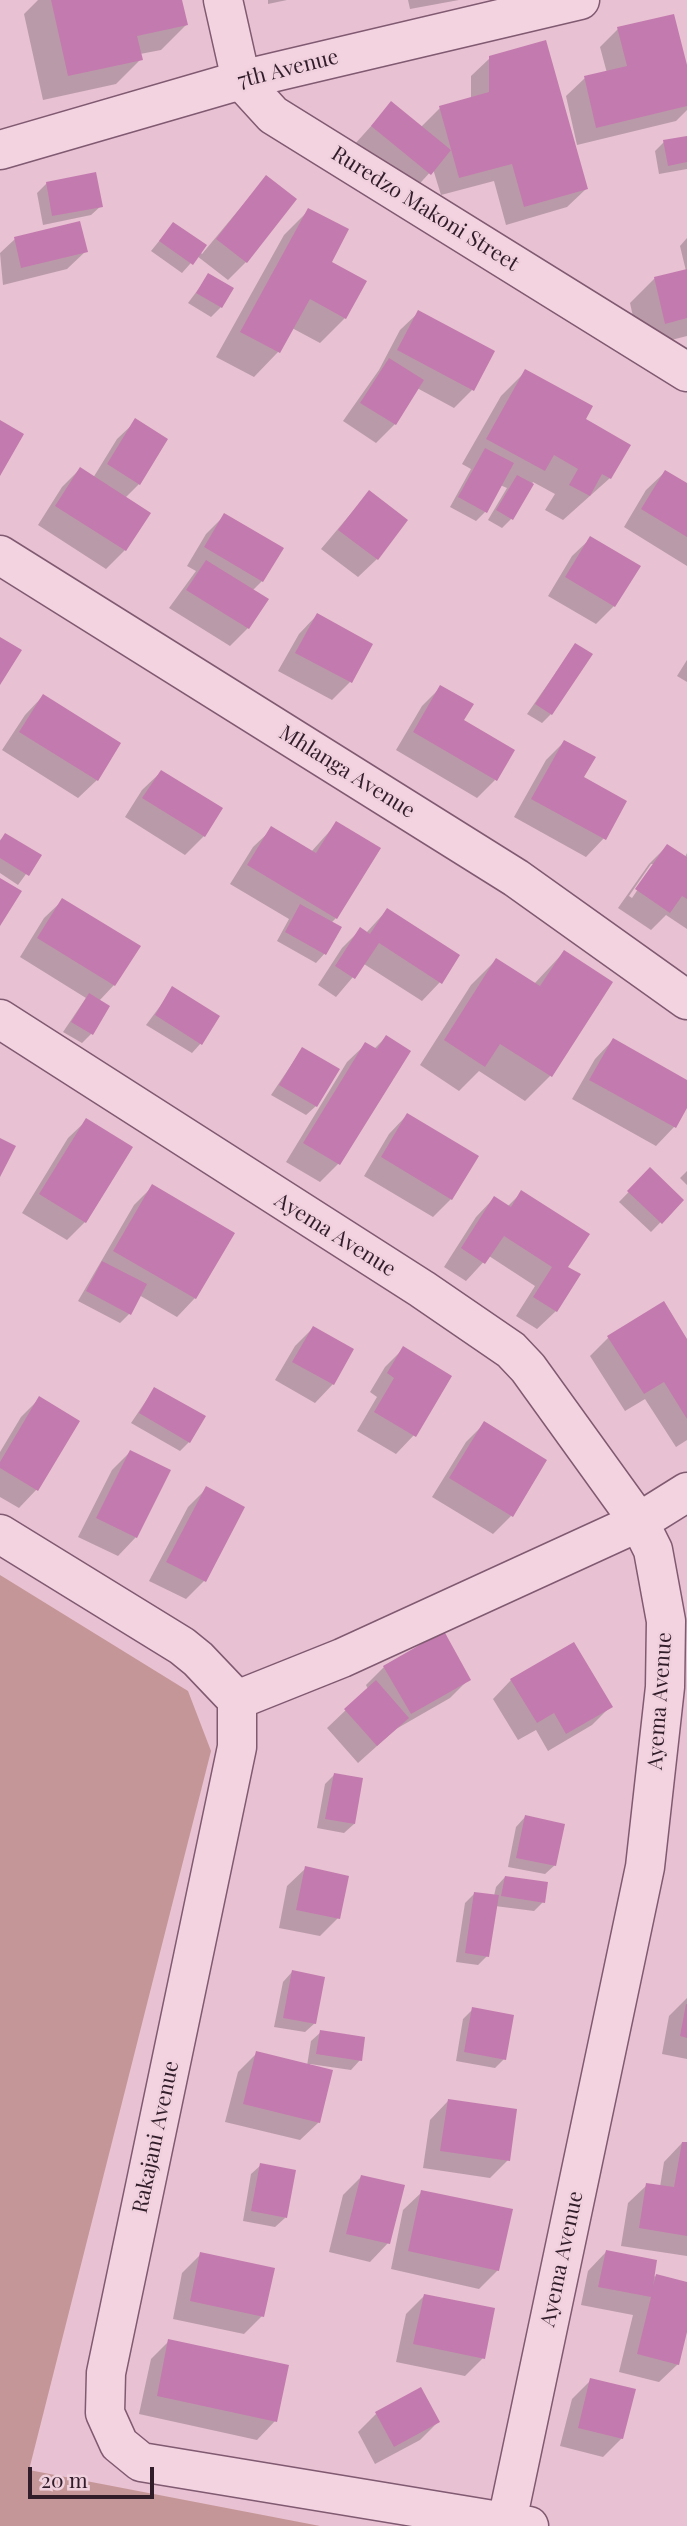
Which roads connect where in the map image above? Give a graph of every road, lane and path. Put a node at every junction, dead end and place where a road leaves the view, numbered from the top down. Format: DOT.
graph roads {
  1 [pos="223,0"];
  2 [pos="580,0"];
  3 [pos="242,80"];
  4 [pos="0,150"];
  5 [pos="687,372"];
  6 [pos="0,555"];
  7 [pos="687,1000"];
  8 [pos="0,1019"];
  9 [pos="687,1492"];
  10 [pos="639,1522"];
  11 [pos="0,1534"];
  12 [pos="237,1700"];
  13 [pos="514,2524"];
  1 -- 3 [label="street, Ruredzo Makoni Street"];
  2 -- 3 [label="street, 7th Avenue"];
  3 -- 4 [label="street, 7th Avenue"];
  3 -- 5 [label="street, Ruredzo Makoni Street"];
  6 -- 7 [label="street, Mhlanga Avenue"];
  8 -- 10 [label="street, Ayema Avenue"];
  9 -- 10 [label="street"];
  10 -- 12 [label="street"];
  10 -- 13 [label="street, Ayema Avenue"];
  11 -- 12 [label="street"];
  12 -- 13 [label="street, Rakajani Avenue"];
}
